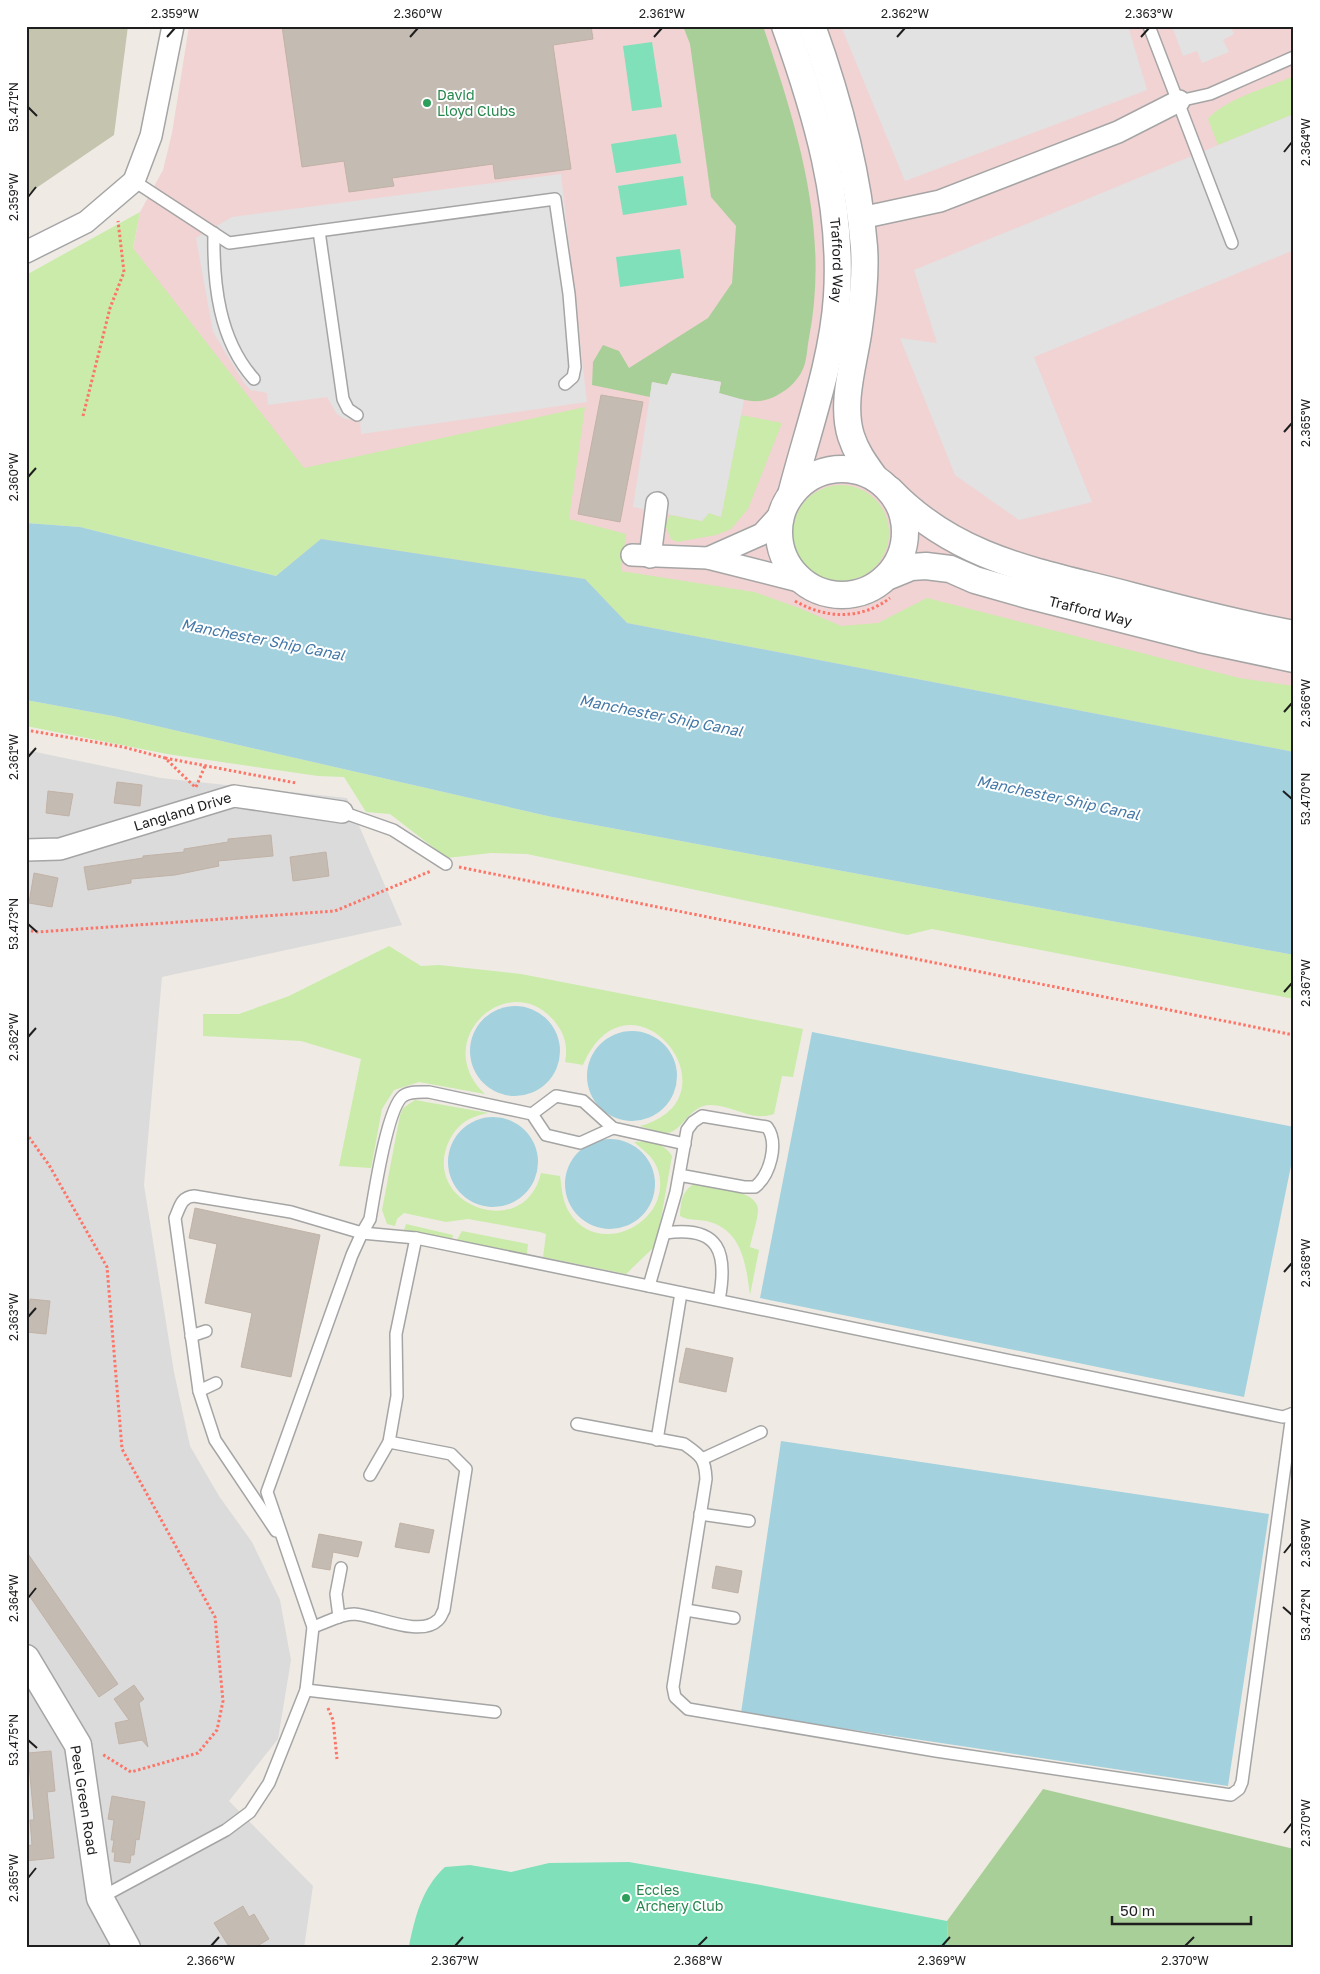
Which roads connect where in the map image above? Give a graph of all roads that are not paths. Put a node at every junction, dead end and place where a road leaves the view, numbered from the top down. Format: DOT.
graph roads {
  1 [pos="173,26"];
  2 [pos="785,26"];
  3 [pos="812,26"];
  4 [pos="1149,26"];
  5 [pos="1294,58"];
  6 [pos="1179,101"];
  7 [pos="134,181"];
  8 [pos="860,218"];
  9 [pos="319,231"];
  10 [pos="214,233"];
  11 [pos="1232,242"];
  12 [pos="26,252"];
  13 [pos="254,379"];
  14 [pos="565,384"];
  15 [pos="358,414"];
  16 [pos="883,484"];
  17 [pos="658,503"];
  18 [pos="786,504"];
  19 [pos="708,558"];
  20 [pos="891,586"];
  21 [pos="798,591"];
  22 [pos="1294,634"];
  23 [pos="1294,659"];
  24 [pos="342,812"];
  25 [pos="26,850"];
  26 [pos="446,864"];
  27 [pos="532,1114"];
  28 [pos="614,1128"];
  29 [pos="685,1144"];
  30 [pos="679,1175"];
  31 [pos="665,1233"];
  32 [pos="362,1234"];
  33 [pos="416,1238"];
  34 [pos="649,1286"];
  35 [pos="681,1293"];
  36 [pos="719,1300"];
  37 [pos="206,1332"];
  38 [pos="191,1336"];
  39 [pos="216,1383"];
  40 [pos="199,1391"];
  41 [pos="1293,1415"];
  42 [pos="577,1424"];
  43 [pos="761,1432"];
  44 [pos="656,1440"];
  45 [pos="389,1442"];
  46 [pos="702,1459"];
  47 [pos="370,1475"];
  48 [pos="700,1514"];
  49 [pos="749,1521"];
  50 [pos="285,1545"];
  51 [pos="341,1568"];
  52 [pos="686,1610"];
  53 [pos="339,1617"];
  54 [pos="734,1618"];
  55 [pos="313,1627"];
  56 [pos="26,1658"];
  57 [pos="306,1690"];
  58 [pos="495,1712"];
  59 [pos="100,1898"];
  60 [pos="127,1948"];
  1 -- 7 [label="street"];
  2 -- 18 [label="street, Trafford Way"];
  3 -- 8 [label="street, Trafford Way"];
  4 -- 6 [label="lane"];
  5 -- 6 [label="lane"];
  6 -- 8 [label="street"];
  6 -- 11 [label="lane"];
  7 -- 10 [label="lane"];
  7 -- 12 [label="street"];
  8 -- 16 [label="street, Trafford Way"];
  9 -- 10 [label="lane"];
  9 -- 14 [label="lane"];
  9 -- 15 [label="lane"];
  10 -- 13 [label="lane"];
  16 -- 18 [label="street"];
  16 -- 20 [label="street"];
  16 -- 22 [label="street, Trafford Way"];
  17 -- 19 [label="street"];
  18 -- 19 [label="street"];
  18 -- 21 [label="street"];
  19 -- 21 [label="street"];
  20 -- 21 [label="street"];
  20 -- 23 [label="street, Trafford Way"];
  24 -- 25 [label="street, Langland Drive"];
  24 -- 26 [label="lane"];
  27 -- 28 [label="lane"];
  27 -- 28 [label="lane"];
  27 -- 32 [label="lane"];
  28 -- 29 [label="lane"];
  29 -- 30 [label="lane"];
  29 -- 30 [label="lane"];
  30 -- 31 [label="lane"];
  31 -- 34 [label="lane"];
  31 -- 36 [label="lane"];
  32 -- 33 [label="lane"];
  32 -- 38 [label="lane"];
  32 -- 50 [label="lane"];
  33 -- 34 [label="lane"];
  33 -- 45 [label="lane"];
  34 -- 35 [label="lane"];
  35 -- 36 [label="lane"];
  35 -- 44 [label="lane"];
  36 -- 41 [label="lane"];
  37 -- 38 [label="lane"];
  38 -- 40 [label="lane"];
  39 -- 40 [label="lane"];
  40 -- 50 [label="lane"];
  41 -- 52 [label="lane"];
  42 -- 44 [label="lane"];
  43 -- 46 [label="lane"];
  44 -- 46 [label="lane"];
  45 -- 47 [label="lane"];
  45 -- 53 [label="lane"];
  46 -- 48 [label="lane"];
  48 -- 49 [label="lane"];
  48 -- 52 [label="lane"];
  50 -- 55 [label="lane"];
  51 -- 53 [label="lane"];
  52 -- 54 [label="lane"];
  53 -- 55 [label="lane"];
  55 -- 57 [label="lane"];
  56 -- 59 [label="street, Peel Green Road"];
  57 -- 58 [label="lane"];
  57 -- 59 [label="lane"];
  59 -- 60 [label="street, Peel Green Road"];
}
